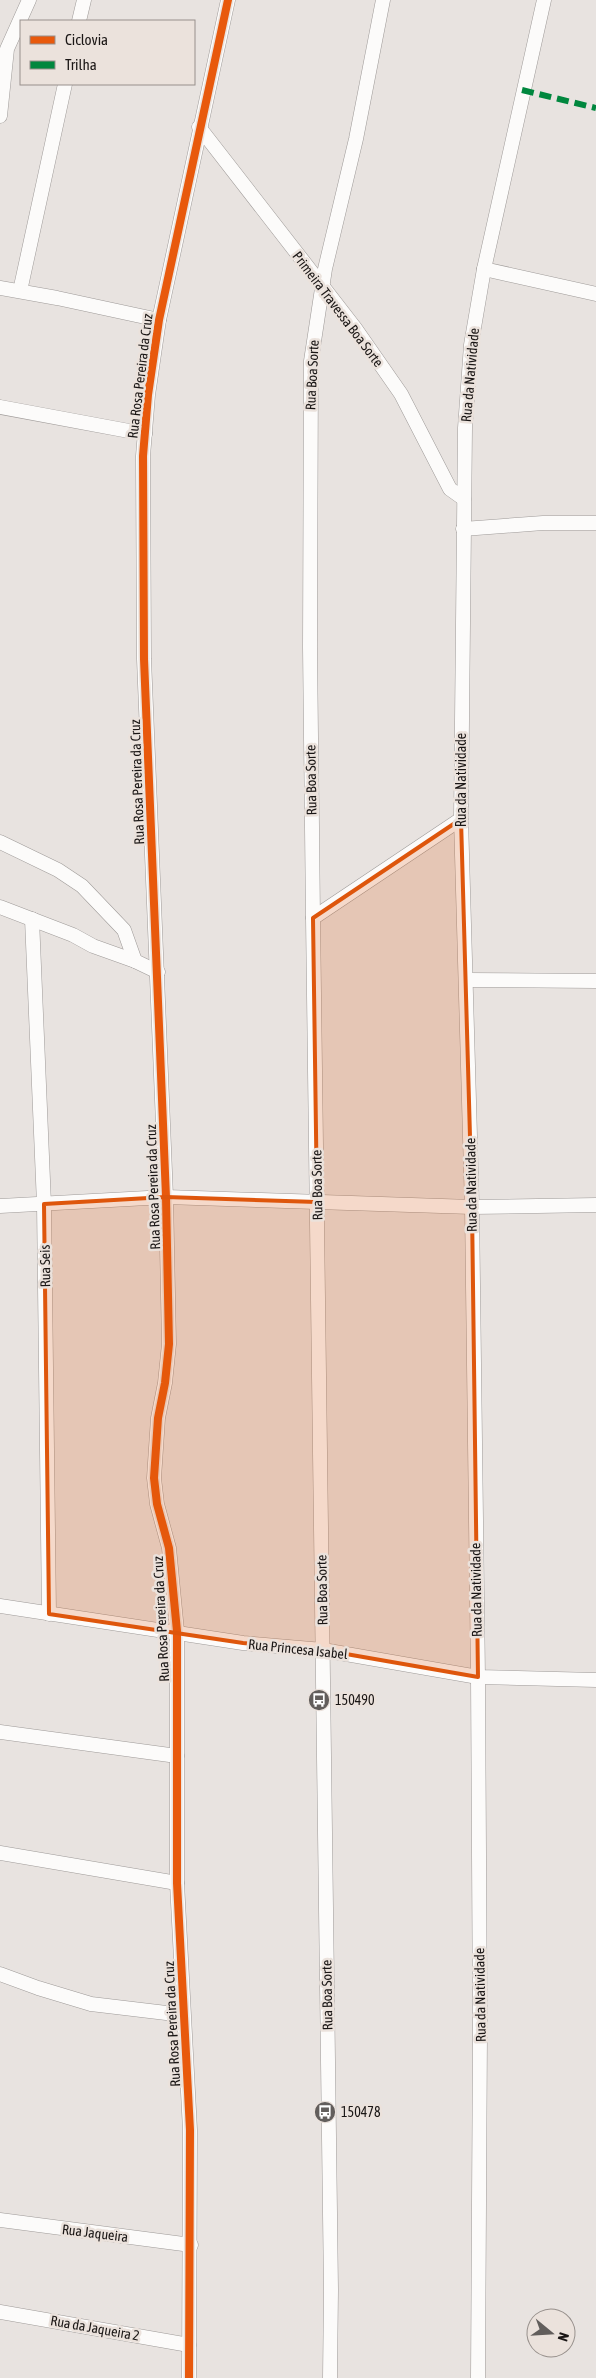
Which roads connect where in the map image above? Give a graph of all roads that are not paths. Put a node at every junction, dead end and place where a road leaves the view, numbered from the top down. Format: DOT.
graph roads {
  1 [pos="28,0"];
  2 [pos="84,0"];
  3 [pos="228,0"];
  4 [pos="383,0"];
  5 [pos="544,0"];
  6 [pos="79,20"];
  7 [pos="65,85"];
  8 [pos="0,116"];
  9 [pos="199,127"];
  10 [pos="484,269"];
  11 [pos="323,286"];
  12 [pos="0,288"];
  13 [pos="20,291"];
  14 [pos="596,294"];
  15 [pos="159,320"];
  16 [pos="0,407"];
  17 [pos="145,434"];
  18 [pos="464,499"];
  19 [pos="596,523"];
  20 [pos="463,529"];
  21 [pos="461,819"];
  22 [pos="0,842"];
  23 [pos="0,907"];
  24 [pos="313,918"];
  25 [pos="32,919"];
  26 [pos="135,960"];
  27 [pos="158,972"];
  28 [pos="467,980"];
  29 [pos="596,981"];
  30 [pos="166,1197"];
  31 [pos="317,1202"];
  32 [pos="44,1204"];
  33 [pos="596,1205"];
  34 [pos="0,1206"];
  35 [pos="472,1207"];
  36 [pos="0,1606"];
  37 [pos="49,1614"];
  38 [pos="177,1632"];
  39 [pos="323,1650"];
  40 [pos="478,1677"];
  41 [pos="596,1680"];
  42 [pos="0,1732"];
  43 [pos="177,1756"];
  44 [pos="0,1853"];
  45 [pos="178,1883"];
  46 [pos="0,1974"];
  47 [pos="183,2016"];
  48 [pos="0,2220"];
  49 [pos="191,2245"];
  50 [pos="0,2312"];
  51 [pos="189,2345"];
  52 [pos="189,2378"];
  53 [pos="330,2378"];
  54 [pos="478,2378"];
  1 -- 8 [label="street"];
  2 -- 6 [label="street"];
  3 -- 9 [label="street, Rua Rosa Pereira da Cruz"];
  4 -- 11 [label="street, Rua Boa Sorte"];
  5 -- 10 [label="street, Rua da Natividade"];
  7 -- 13 [label="street"];
  9 -- 11 [label="street, Primeira Travessa Boa Sorte"];
  9 -- 15 [label="street, Rua Rosa Pereira da Cruz"];
  10 -- 14 [label="street"];
  10 -- 18 [label="street, Rua da Natividade"];
  11 -- 18 [label="street, Primeira Travessa Boa Sorte"];
  11 -- 24 [label="street, Rua Boa Sorte"];
  12 -- 13 [label="street"];
  13 -- 15 [label="street"];
  15 -- 17 [label="street, Rua Rosa Pereira da Cruz"];
  16 -- 17 [label="street"];
  17 -- 27 [label="street, Rua Rosa Pereira da Cruz"];
  18 -- 20 [label="street, Rua da Natividade"];
  19 -- 20 [label="street"];
  20 -- 21 [label="street, Rua da Natividade"];
  21 -- 24 [label="street"];
  21 -- 28 [label="street, Rua da Natividade"];
  22 -- 26 [label="street"];
  23 -- 25 [label="street"];
  24 -- 31 [label="street, Rua Boa Sorte"];
  25 -- 26 [label="street"];
  25 -- 32 [label="street, Rua Seis"];
  26 -- 27 [label="street"];
  27 -- 30 [label="street, Rua Rosa Pereira da Cruz"];
  28 -- 29 [label="street"];
  28 -- 35 [label="street, Rua da Natividade"];
  30 -- 31 [label="street"];
  30 -- 32 [label="street"];
  30 -- 38 [label="street, Rua Rosa Pereira da Cruz"];
  31 -- 35 [label="street"];
  31 -- 39 [label="street, Rua Boa Sorte"];
  32 -- 34 [label="street"];
  32 -- 37 [label="street, Rua Seis"];
  33 -- 35 [label="street"];
  35 -- 40 [label="street, Rua da Natividade"];
  36 -- 37 [label="street, Rua Princesa Isabel"];
  37 -- 38 [label="street, Rua Princesa Isabel"];
  38 -- 39 [label="street, Rua Princesa Isabel"];
  38 -- 43 [label="street, Rua Rosa Pereira da Cruz"];
  39 -- 40 [label="street, Rua Princesa Isabel"];
  39 -- 53 [label="street, Rua Boa Sorte"];
  40 -- 41 [label="street, Rua Princesa Isabel"];
  40 -- 54 [label="street, Rua da Natividade"];
  42 -- 43 [label="street"];
  43 -- 45 [label="street, Rua Rosa Pereira da Cruz"];
  44 -- 45 [label="street"];
  45 -- 47 [label="street, Rua Rosa Pereira da Cruz"];
  46 -- 47 [label="street"];
  47 -- 49 [label="street, Rua Rosa Pereira da Cruz"];
  48 -- 49 [label="street, Rua Jaqueira"];
  49 -- 51 [label="street, Rua Rosa Pereira da Cruz"];
  50 -- 51 [label="street, Rua da Jaqueira 2"];
  51 -- 52 [label="street, Rua Rosa Pereira da Cruz"];
}
